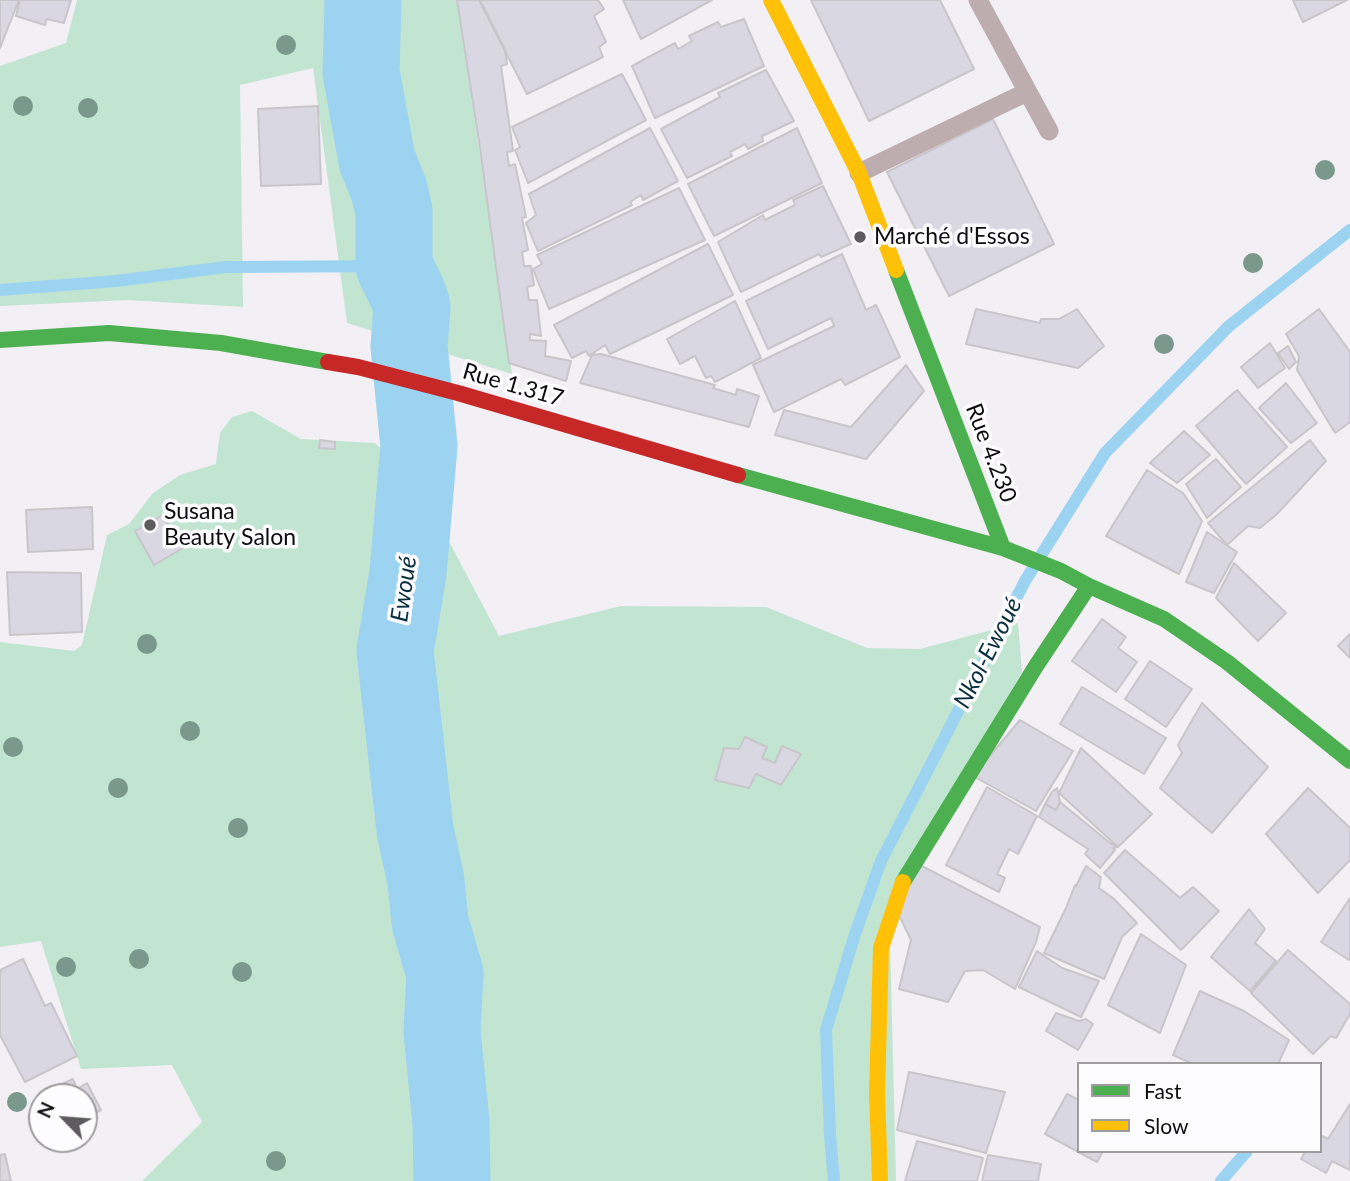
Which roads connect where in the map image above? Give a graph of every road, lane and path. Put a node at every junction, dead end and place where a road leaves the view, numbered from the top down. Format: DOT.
graph roads {
  1 [pos="771,0"];
  2 [pos="978,0"];
  3 [pos="1027,92"];
  4 [pos="1049,131"];
  5 [pos="859,173"];
  6 [pos="0,340"];
  7 [pos="1003,548"];
  8 [pos="1089,586"];
  9 [pos="1350,761"];
  10 [pos="880,1181"];
  1 -- 5 [label="street, Rue 4.230"];
  2 -- 3 [label="lane"];
  3 -- 4 [label="lane"];
  3 -- 5 [label="lane"];
  5 -- 7 [label="street, Rue 4.230"];
  6 -- 7 [label="street, Rue 1.317"];
  7 -- 8 [label="street"];
  8 -- 9 [label="street"];
  8 -- 10 [label="street"];
}
